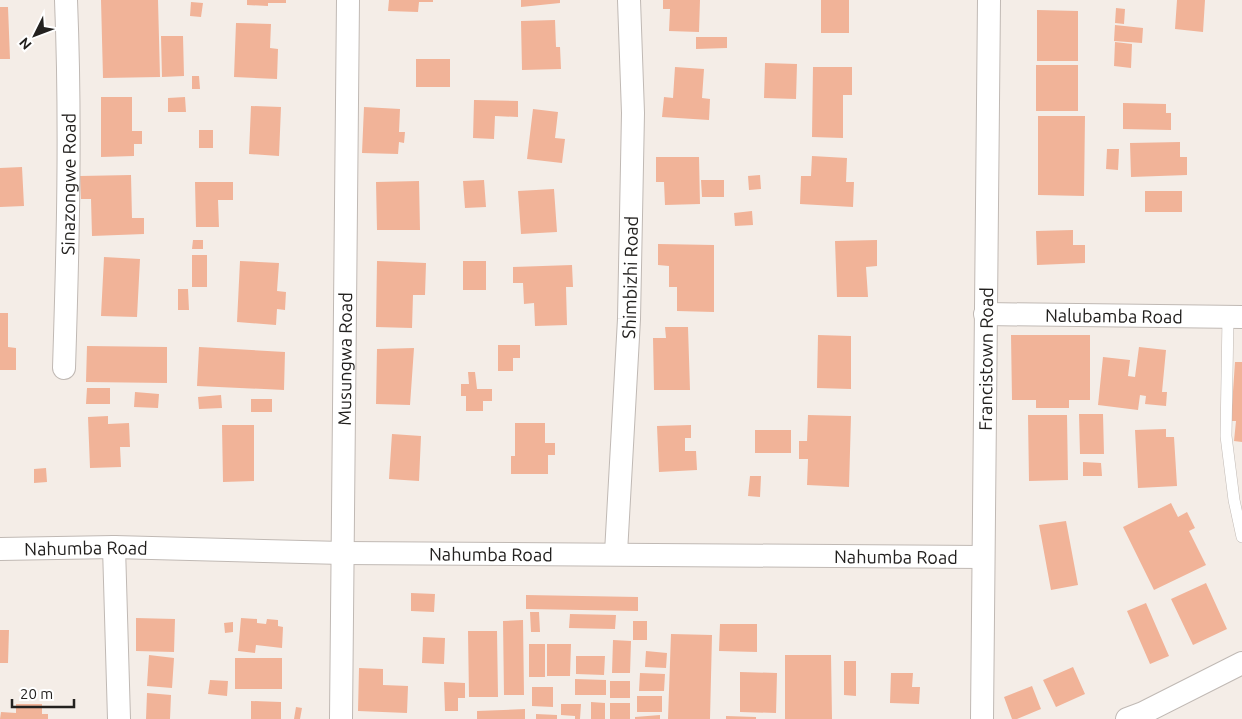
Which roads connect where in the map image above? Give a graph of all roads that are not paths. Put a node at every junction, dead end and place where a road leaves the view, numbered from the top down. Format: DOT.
graph roads {
  1 [pos="66,0"];
  2 [pos="348,0"];
  3 [pos="629,0"];
  4 [pos="989,0"];
  5 [pos="986,314"];
  6 [pos="1235,317"];
  7 [pos="64,368"];
  8 [pos="1242,537"];
  9 [pos="114,547"];
  10 [pos="0,548"];
  11 [pos="342,553"];
  12 [pos="616,553"];
  13 [pos="984,557"];
  14 [pos="1242,663"];
  15 [pos="120,719"];
  16 [pos="341,719"];
  17 [pos="982,719"];
  18 [pos="1127,719"];
  1 -- 7 [label="street, Sinazongwe Road"];
  2 -- 11 [label="street, Musungwa Road"];
  3 -- 12 [label="street, Shimbizhi Road"];
  4 -- 5 [label="street, Francistown Road"];
  5 -- 6 [label="street, Nalubamba Road"];
  5 -- 13 [label="street, Francistown Road"];
  6 -- 8 [label="lane"];
  9 -- 10 [label="street, Nahumba Road"];
  9 -- 11 [label="street, Nahumba Road"];
  9 -- 15 [label="street"];
  11 -- 12 [label="street, Nahumba Road"];
  11 -- 16 [label="street, Musungwa Road"];
  12 -- 13 [label="street, Nahumba Road"];
  13 -- 17 [label="street, Francistown Road"];
  14 -- 18 [label="street"];
}
